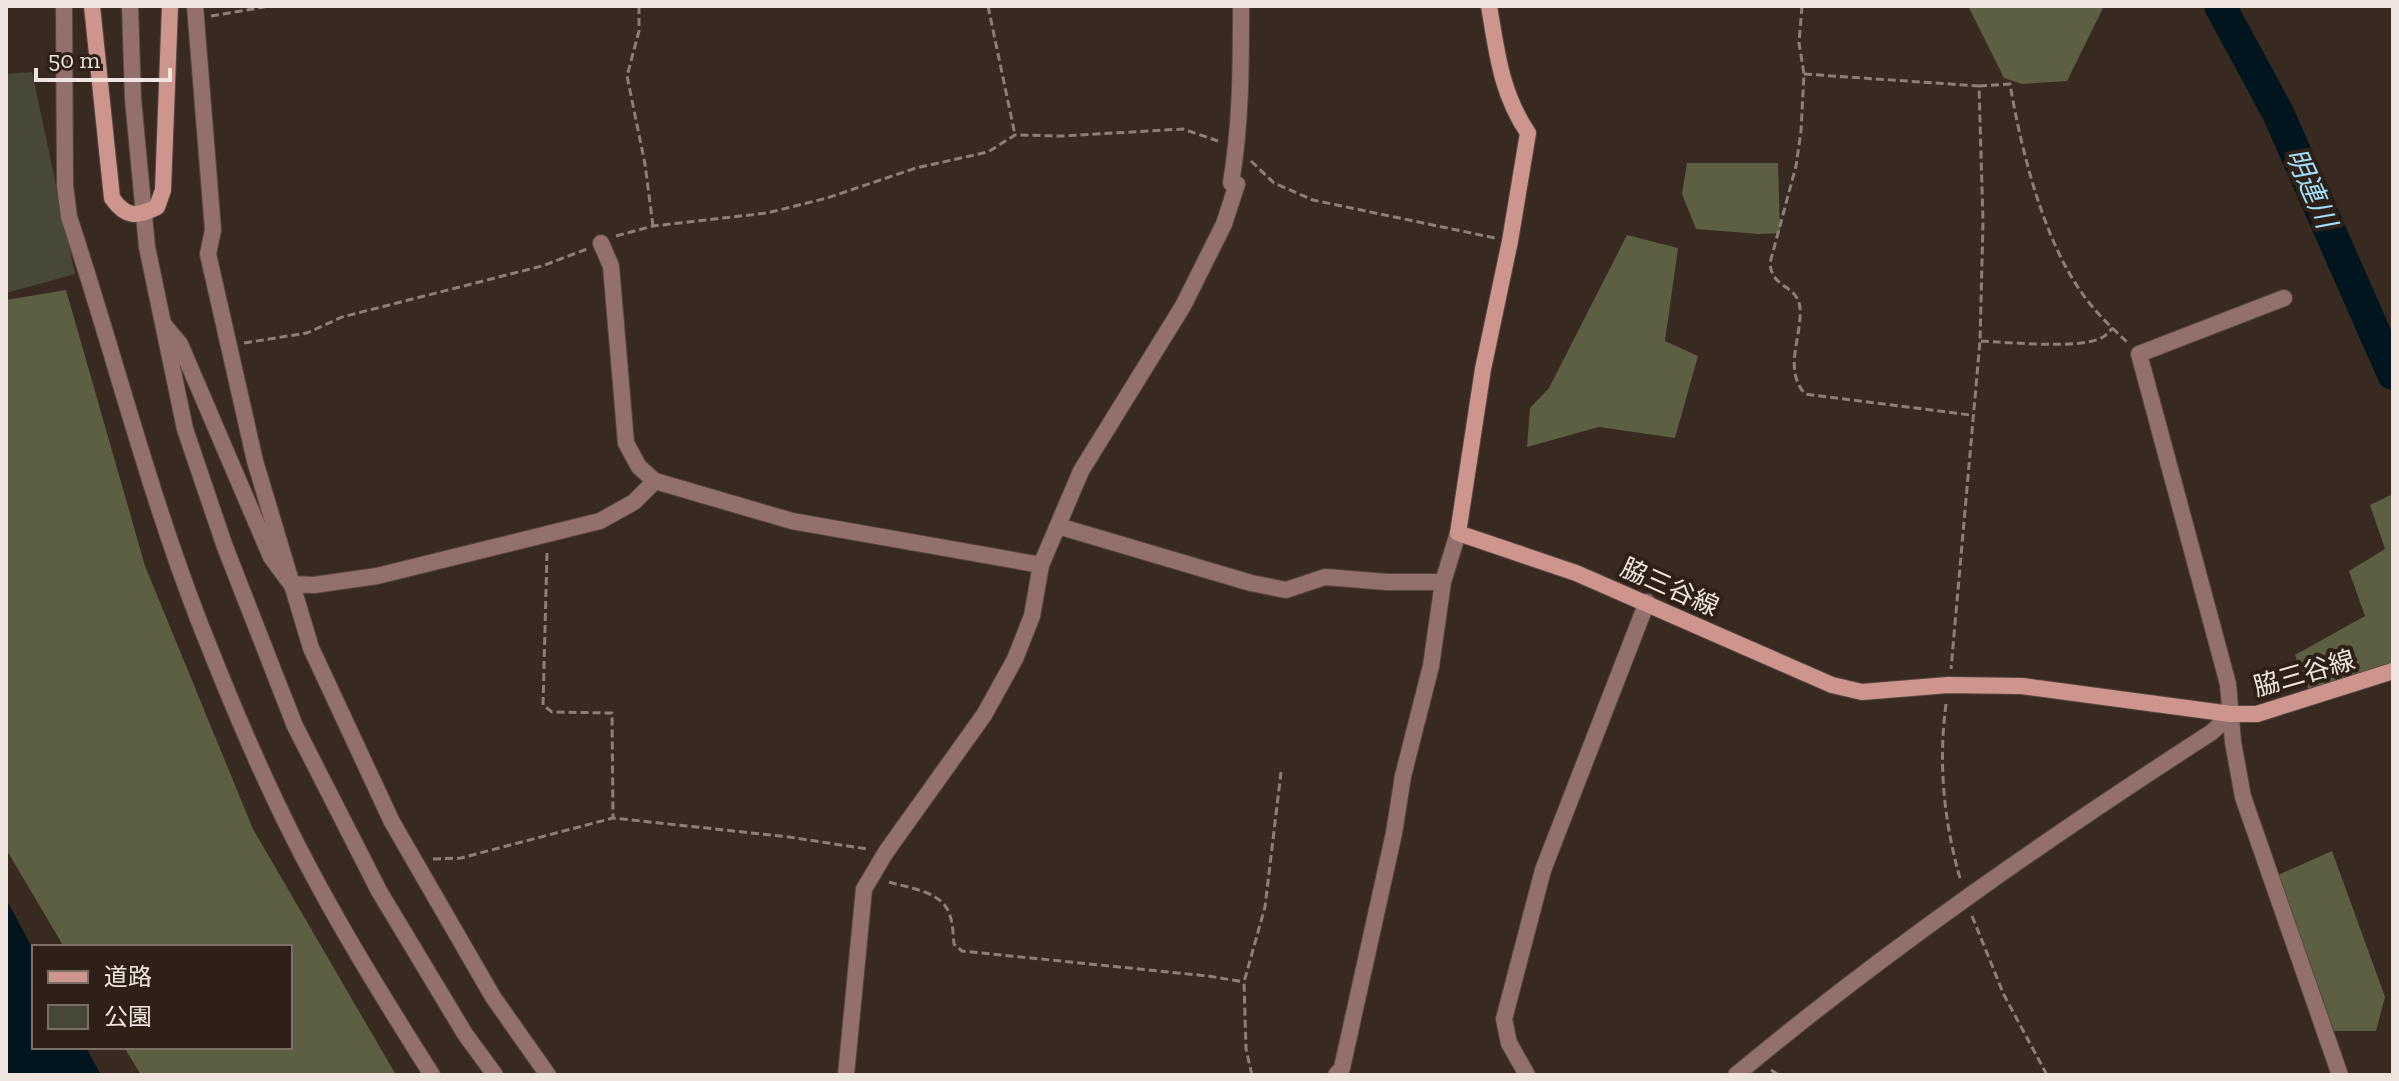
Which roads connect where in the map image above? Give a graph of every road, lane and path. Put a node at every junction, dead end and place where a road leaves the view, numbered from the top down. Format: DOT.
graph roads {
  1 [pos="64,6"];
  2 [pos="92,6"];
  3 [pos="130,6"];
  4 [pos="170,6"];
  5 [pos="270,6"];
  6 [pos="639,6"];
  7 [pos="988,6"];
  8 [pos="1241,6"];
  9 [pos="1489,6"];
  10 [pos="1802,6"];
  11 [pos="195,12"];
  12 [pos="1804,74"];
  13 [pos="1979,86"];
  14 [pos="1015,135"];
  15 [pos="1237,147"];
  16 [pos="143,214"];
  17 [pos="653,226"];
  18 [pos="1510,241"];
  19 [pos="601,243"];
  20 [pos="2284,298"];
  21 [pos="164,325"];
  22 [pos="2113,328"];
  23 [pos="1980,341"];
  24 [pos="228,346"];
  25 [pos="2139,354"];
  26 [pos="1972,415"];
  27 [pos="655,481"];
  28 [pos="1058,526"];
  29 [pos="548,533"];
  30 [pos="1458,533"];
  31 [pos="1041,565"];
  32 [pos="1443,582"];
  33 [pos="291,584"];
  34 [pos="1647,602"];
  35 [pos="2393,671"];
  36 [pos="1948,685"];
  37 [pos="2231,714"];
  38 [pos="1281,772"];
  39 [pos="613,818"];
  40 [pos="886,852"];
  41 [pos="413,861"];
  42 [pos="873,875"];
  43 [pos="1244,982"];
  44 [pos="432,1075"];
  45 [pos="495,1075"];
  46 [pos="548,1075"];
  47 [pos="846,1075"];
  48 [pos="1252,1075"];
  49 [pos="1336,1075"];
  50 [pos="1527,1075"];
  51 [pos="1736,1075"];
  52 [pos="2340,1075"];
  1 -- 44 [label="street"];
  2 -- 16 [label="main road"];
  3 -- 16 [label="street"];
  4 -- 16 [label="main road"];
  5 -- 11 [label="path"];
  6 -- 17 [label="path"];
  7 -- 14 [label="path"];
  8 -- 15 [label="street"];
  9 -- 18 [label="main road"];
  10 -- 12 [label="path"];
  11 -- 24 [label="street"];
  12 -- 13 [label="path"];
  12 -- 26 [label="path"];
  13 -- 22 [label="path"];
  13 -- 23 [label="path"];
  14 -- 15 [label="path"];
  14 -- 17 [label="path"];
  15 -- 18 [label="path"];
  15 -- 28 [label="street"];
  16 -- 21 [label="street"];
  17 -- 19 [label="path"];
  18 -- 30 [label="main road"];
  19 -- 24 [label="path"];
  19 -- 27 [label="street"];
  20 -- 25 [label="street"];
  21 -- 33 [label="street"];
  21 -- 45 [label="street"];
  22 -- 23 [label="path"];
  22 -- 25 [label="path"];
  23 -- 26 [label="path"];
  24 -- 33 [label="street"];
  25 -- 37 [label="street"];
  26 -- 36 [label="path"];
  27 -- 29 [label="street"];
  27 -- 31 [label="street"];
  28 -- 31 [label="street"];
  28 -- 32 [label="street"];
  29 -- 33 [label="street"];
  29 -- 39 [label="path"];
  30 -- 32 [label="street"];
  30 -- 34 [label="main road, 脇三谷線"];
  31 -- 40 [label="street"];
  32 -- 49 [label="street"];
  33 -- 41 [label="street"];
  34 -- 36 [label="main road, 脇三谷線"];
  34 -- 50 [label="street"];
  35 -- 37 [label="main road, 脇三谷線"];
  36 -- 37 [label="main road, 脇三谷線"];
  37 -- 51 [label="street"];
  37 -- 52 [label="street"];
  38 -- 43 [label="path"];
  39 -- 40 [label="path"];
  39 -- 41 [label="path"];
  40 -- 42 [label="street"];
  41 -- 46 [label="street"];
  42 -- 43 [label="path"];
  42 -- 47 [label="street"];
  43 -- 48 [label="path"];
}
